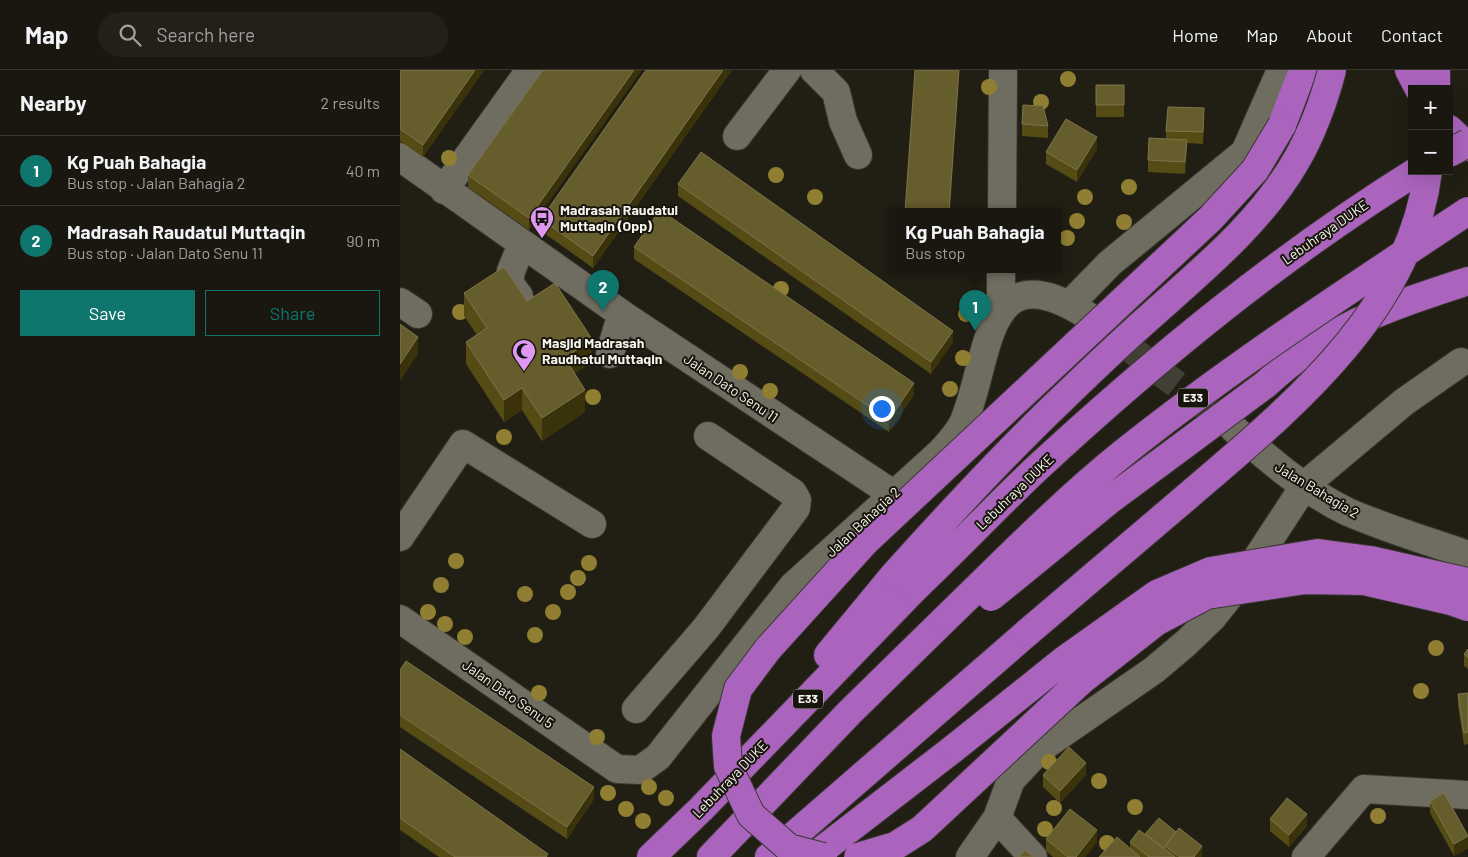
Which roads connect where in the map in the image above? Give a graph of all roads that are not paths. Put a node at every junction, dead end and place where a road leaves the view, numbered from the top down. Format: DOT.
graph roads {
  1 [pos="530,70"];
  2 [pos="788,70"];
  3 [pos="814,70"];
  4 [pos="1282,70"];
  5 [pos="1303,70"];
  6 [pos="1332,70"];
  7 [pos="1409,70"];
  8 [pos="1436,70"];
  9 [pos="1003,73"];
  10 [pos="1417,85"];
  11 [pos="1436,85"];
  12 [pos="1451,130"];
  13 [pos="737,136"];
  14 [pos="1468,145"];
  15 [pos="1453,151"];
  16 [pos="858,155"];
  17 [pos="400,157"];
  18 [pos="1411,175"];
  19 [pos="1427,175"];
  20 [pos="444,190"];
  21 [pos="1002,208"];
  22 [pos="1468,211"];
  23 [pos="522,244"];
  24 [pos="1002,273"];
  25 [pos="1468,281"];
  26 [pos="519,296"];
  27 [pos="1001,311"];
  28 [pos="626,317"];
  29 [pos="610,354"];
  30 [pos="1461,362"];
  31 [pos="1233,428"];
  32 [pos="708,436"];
  33 [pos="1305,486"];
  34 [pos="892,494"];
  35 [pos="592,524"];
  36 [pos="400,537"];
  37 [pos="1468,555"];
  38 [pos="905,582"];
  39 [pos="1468,582"];
  40 [pos="1468,607"];
  41 [pos="400,619"];
  42 [pos="955,619"];
  43 [pos="706,628"];
  44 [pos="740,652"];
  45 [pos="636,709"];
  46 [pos="617,769"];
  47 [pos="1468,795"];
  48 [pos="997,818"];
  49 [pos="651,857"];
  50 [pos="711,857"];
  51 [pos="770,857"];
  52 [pos="812,857"];
  53 [pos="823,857"];
  54 [pos="858,857"];
  55 [pos="970,857"];
  56 [pos="1033,857"];
  57 [pos="1306,857"];
  1 -- 20 [label="street"];
  2 -- 13 [label="street"];
  3 -- 16 [label="street"];
  4 -- 27 [label="street, Jalan Bahagia 2"];
  5 -- 53 [label="highway, bridge"];
  6 -- 38 [label="highway, bridge"];
  7 -- 10 [label="highway"];
  8 -- 11 [label="highway"];
  9 -- 21 [label="street"];
  12 -- 14 [label="highway"];
  14 -- 15 [label="highway, bridge"];
  17 -- 20 [label="street, Jalan Dato Senu 11"];
  18 -- 38 [label="highway, Lebuhraya DUKE / E33, bridge"];
  19 -- 51 [label="highway, bridge"];
  20 -- 23 [label="street, Jalan Dato Senu 11"];
  22 -- 42 [label="highway, E33, bridge"];
  23 -- 26 [label="street"];
  23 -- 28 [label="street, Jalan Dato Senu 11"];
  24 -- 27 [label="street"];
  25 -- 42 [label="highway, bridge"];
  27 -- 34 [label="street, Jalan Bahagia 2"];
  28 -- 29 [label="street"];
  28 -- 34 [label="street, Jalan Dato Senu 11"];
  30 -- 33 [label="street"];
  31 -- 33 [label="street, Jalan Bahagia 2"];
  32 -- 43 [label="street"];
  33 -- 37 [label="street, Jalan Bahagia 2"];
  33 -- 48 [label="street"];
  34 -- 44 [label="street, Jalan Bahagia 2"];
  35 -- 36 [label="street"];
  38 -- 49 [label="highway, Lebuhraya DUKE / E33"];
  39 -- 52 [label="highway, bridge"];
  40 -- 54 [label="highway, bridge"];
  41 -- 46 [label="street, Jalan Dato Senu 5"];
  42 -- 50 [label="highway, E33"];
  43 -- 44 [label="street"];
  43 -- 45 [label="street"];
  44 -- 46 [label="street, Jalan Bahagia 2"];
  47 -- 57 [label="street"];
  48 -- 55 [label="street"];
  48 -- 56 [label="street"];
}
